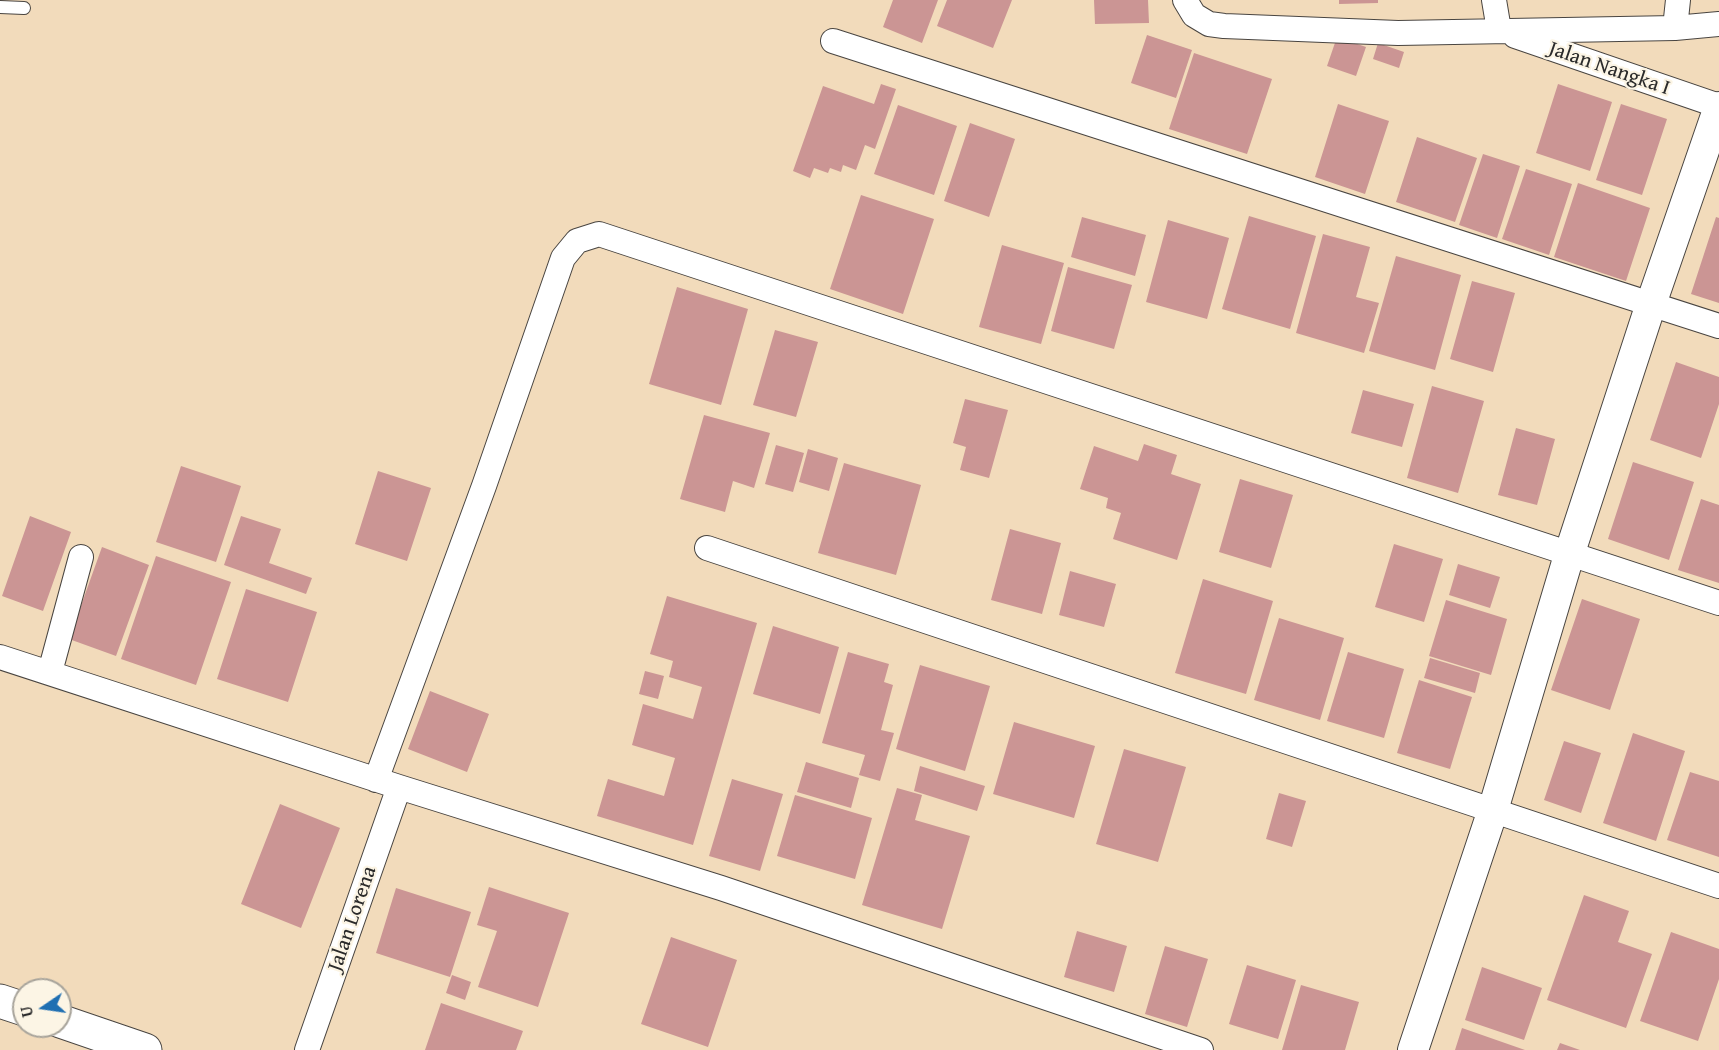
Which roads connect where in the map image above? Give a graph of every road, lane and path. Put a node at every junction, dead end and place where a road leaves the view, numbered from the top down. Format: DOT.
graph roads {
  1 [pos="1185,0"];
  2 [pos="1494,0"];
  3 [pos="1678,0"];
  4 [pos="0,7"];
  5 [pos="24,8"];
  6 [pos="1719,24"];
  7 [pos="1675,28"];
  8 [pos="1499,30"];
  9 [pos="833,41"];
  10 [pos="1719,107"];
  11 [pos="1651,304"];
  12 [pos="1719,326"];
  13 [pos="707,548"];
  14 [pos="1570,552"];
  15 [pos="81,557"];
  16 [pos="1719,603"];
  17 [pos="0,657"];
  18 [pos="50,672"];
  19 [pos="375,780"];
  20 [pos="399,787"];
  21 [pos="1493,810"];
  22 [pos="1719,886"];
  23 [pos="72,1025"];
  24 [pos="145,1050"];
  25 [pos="307,1050"];
  26 [pos="1201,1050"];
  27 [pos="1413,1050"];
  1 -- 8 [label="street"];
  2 -- 8 [label="street"];
  3 -- 7 [label="street"];
  4 -- 5 [label="lane"];
  6 -- 7 [label="street"];
  7 -- 8 [label="street"];
  8 -- 10 [label="street, Jalan Nangka I"];
  9 -- 11 [label="street"];
  10 -- 11 [label="street"];
  11 -- 12 [label="street"];
  11 -- 14 [label="street"];
  13 -- 21 [label="street"];
  14 -- 16 [label="street"];
  14 -- 19 [label="street"];
  14 -- 21 [label="street"];
  15 -- 18 [label="street"];
  17 -- 18 [label="street"];
  18 -- 19 [label="street"];
  19 -- 20 [label="street"];
  20 -- 25 [label="street, Jalan Lorena"];
  20 -- 26 [label="street"];
  21 -- 22 [label="street"];
  21 -- 27 [label="street"];
  23 -- 24 [label="main road"];
}
